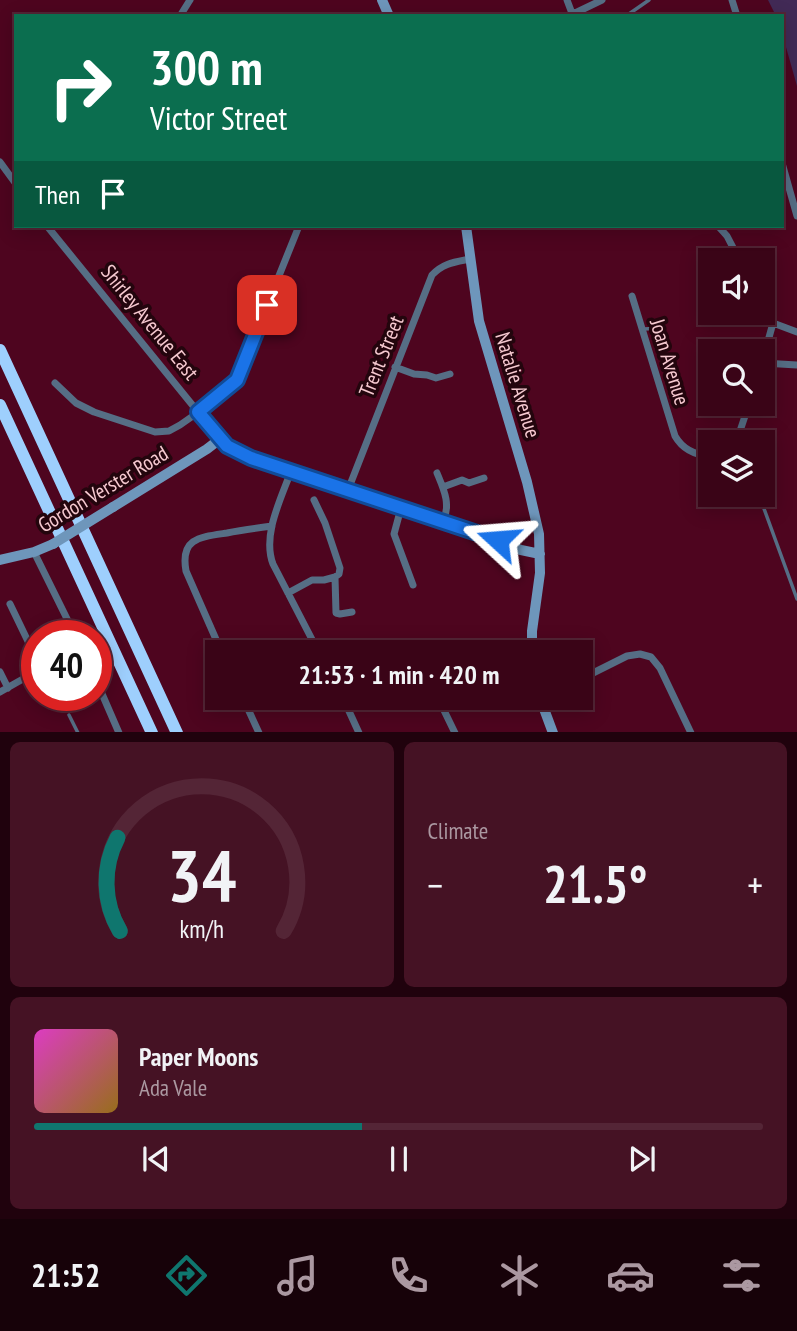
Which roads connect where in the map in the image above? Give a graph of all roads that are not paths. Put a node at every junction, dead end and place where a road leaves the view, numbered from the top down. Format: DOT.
graph roads {
  1 [pos="602,0"];
  2 [pos="649,0"];
  3 [pos="575,14"];
  4 [pos="629,14"];
  5 [pos="0,162"];
  6 [pos="784,170"];
  7 [pos="14,181"];
  8 [pos="797,216"];
  9 [pos="49,228"];
  10 [pos="298,228"];
  11 [pos="466,228"];
  12 [pos="721,228"];
  13 [pos="733,248"];
  14 [pos="470,259"];
  15 [pos="632,296"];
  16 [pos="775,324"];
  17 [pos="663,328"];
  18 [pos="642,329"];
  19 [pos="797,332"];
  20 [pos="0,350"];
  21 [pos="775,362"];
  22 [pos="797,365"];
  23 [pos="395,367"];
  24 [pos="450,374"];
  25 [pos="55,383"];
  26 [pos="0,405"];
  27 [pos="198,412"];
  28 [pos="220,439"];
  29 [pos="698,453"];
  30 [pos="291,471"];
  31 [pos="437,473"];
  32 [pos="484,478"];
  33 [pos="443,487"];
  34 [pos="348,490"];
  35 [pos="314,500"];
  36 [pos="763,507"];
  37 [pos="401,508"];
  38 [pos="443,522"];
  39 [pos="272,526"];
  40 [pos="34,552"];
  41 [pos="540,554"];
  42 [pos="0,560"];
  43 [pos="335,577"];
  44 [pos="413,585"];
  45 [pos="288,593"];
  46 [pos="797,599"];
  47 [pos="10,604"];
  48 [pos="352,612"];
  49 [pos="68,620"];
  50 [pos="21,627"];
  51 [pos="216,640"];
  52 [pos="312,640"];
  53 [pos="532,640"];
  54 [pos="0,671"];
  55 [pos="593,672"];
  56 [pos="21,680"];
  57 [pos="4,690"];
  58 [pos="248,710"];
  59 [pos="348,710"];
  60 [pos="444,710"];
  61 [pos="544,710"];
  62 [pos="109,711"];
  63 [pos="69,715"];
  64 [pos="78,732"];
  65 [pos="119,732"];
  66 [pos="152,732"];
  67 [pos="177,732"];
  68 [pos="259,732"];
  69 [pos="359,732"];
  70 [pos="455,732"];
  71 [pos="553,732"];
  72 [pos="691,732"];
  1 -- 3 [label="street"];
  2 -- 4 [label="lane"];
  5 -- 7 [label="street"];
  6 -- 8 [label="street"];
  9 -- 27 [label="street, Shirley Avenue East"];
  10 -- 27 [label="street"];
  11 -- 14 [label="street, Natalie Avenue"];
  12 -- 13 [label="street"];
  14 -- 23 [label="street, Trent Street"];
  14 -- 41 [label="street, Natalie Avenue"];
  15 -- 18 [label="street, Joan Avenue"];
  16 -- 19 [label="street"];
  17 -- 18 [label="lane"];
  18 -- 29 [label="street, Joan Avenue"];
  20 -- 67 [label="highway"];
  21 -- 22 [label="street"];
  23 -- 24 [label="street"];
  23 -- 34 [label="street, Trent Street"];
  25 -- 27 [label="street"];
  26 -- 66 [label="highway"];
  27 -- 28 [label="street, Shirley Avenue East"];
  28 -- 30 [label="street, Shirley Avenue East"];
  28 -- 40 [label="street, Gordon Verster Road, bridge"];
  30 -- 34 [label="street, Shirley Avenue East"];
  30 -- 39 [label="street"];
  31 -- 33 [label="street"];
  32 -- 33 [label="street"];
  33 -- 38 [label="street"];
  34 -- 37 [label="street, Shirley Avenue East"];
  35 -- 43 [label="street"];
  36 -- 46 [label="lane"];
  37 -- 38 [label="street, Shirley Avenue East"];
  37 -- 44 [label="street"];
  38 -- 41 [label="street, Shirley Avenue East"];
  39 -- 45 [label="street"];
  39 -- 51 [label="street"];
  40 -- 42 [label="street, Gordon Verster Road"];
  40 -- 49 [label="street"];
  41 -- 53 [label="street, Natalie Avenue"];
  43 -- 45 [label="street"];
  43 -- 48 [label="street"];
  45 -- 52 [label="street"];
  47 -- 50 [label="street"];
  54 -- 57 [label="street"];
  55 -- 72 [label="street"];
  56 -- 57 [label="street"];
  58 -- 68 [label="street"];
  59 -- 69 [label="street"];
  60 -- 70 [label="street"];
  61 -- 71 [label="street"];
  62 -- 65 [label="street"];
  63 -- 64 [label="lane"];
}
